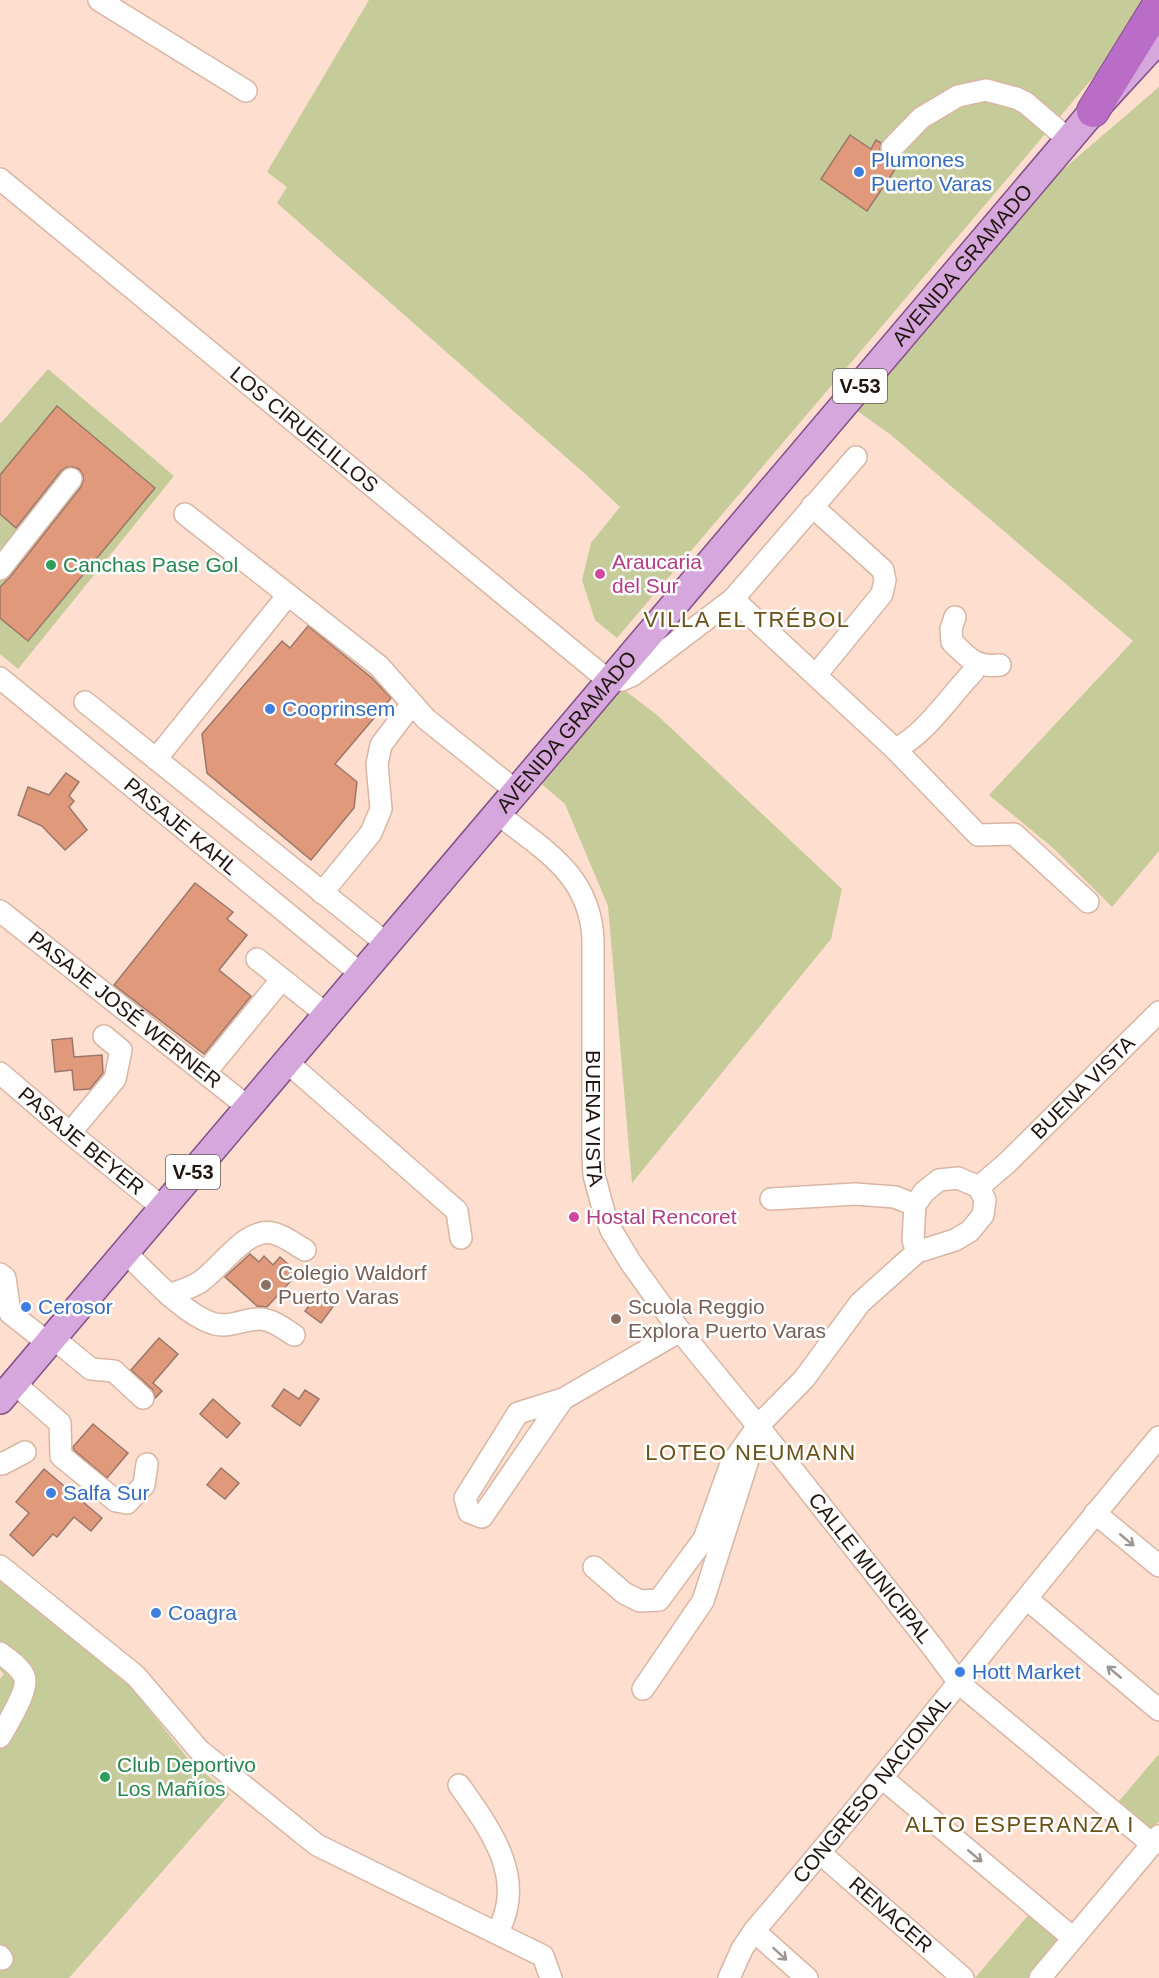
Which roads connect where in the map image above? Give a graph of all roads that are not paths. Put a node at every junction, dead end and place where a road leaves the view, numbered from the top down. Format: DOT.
graph roads {
  1 [pos="99,0"];
  2 [pos="1159,4"];
  3 [pos="1159,39"];
  4 [pos="246,91"];
  5 [pos="1093,111"];
  6 [pos="1068,140"];
  7 [pos="892,148"];
  8 [pos="0,179"];
  9 [pos="856,457"];
  10 [pos="71,479"];
  11 [pos="812,506"];
  12 [pos="185,514"];
  13 [pos="0,569"];
  14 [pos="288,595"];
  15 [pos="733,599"];
  16 [pos="956,617"];
  17 [pos="976,664"];
  18 [pos="1000,665"];
  19 [pos="816,675"];
  20 [pos="0,678"];
  21 [pos="609,681"];
  22 [pos="85,702"];
  23 [pos="412,704"];
  24 [pos="895,749"];
  25 [pos="156,759"];
  26 [pos="516,791"];
  27 [pos="497,813"];
  28 [pos="322,893"];
  29 [pos="1088,902"];
  30 [pos="0,911"];
  31 [pos="387,944"];
  32 [pos="257,959"];
  33 [pos="361,974"];
  34 [pos="282,979"];
  35 [pos="1159,1012"];
  36 [pos="327,1015"];
  37 [pos="104,1036"];
  38 [pos="286,1062"];
  39 [pos="0,1073"];
  40 [pos="205,1073"];
  41 [pos="248,1107"];
  42 [pos="70,1133"];
  43 [pos="979,1187"];
  44 [pos="771,1199"];
  45 [pos="915,1205"];
  46 [pos="163,1208"];
  47 [pos="461,1238"];
  48 [pos="305,1250"];
  49 [pos="125,1252"];
  50 [pos="916,1252"];
  51 [pos="0,1274"];
  52 [pos="169,1295"];
  53 [pos="680,1331"];
  54 [pos="294,1335"];
  55 [pos="50,1340"];
  56 [pos="7,1392"];
  57 [pos="143,1398"];
  58 [pos="563,1399"];
  59 [pos="758,1426"];
  60 [pos="1159,1437"];
  61 [pos="25,1452"];
  62 [pos="0,1463"];
  63 [pos="147,1464"];
  64 [pos="1095,1513"];
  65 [pos="0,1566"];
  66 [pos="1159,1566"];
  67 [pos="594,1568"];
  68 [pos="1027,1599"];
  69 [pos="0,1653"];
  70 [pos="960,1684"];
  71 [pos="643,1689"];
  72 [pos="1159,1710"];
  73 [pos="0,1737"];
  74 [pos="882,1778"];
  75 [pos="459,1785"];
  76 [pos="1155,1840"];
  77 [pos="820,1853"];
  78 [pos="754,1931"];
  79 [pos="497,1933"];
  80 [pos="1073,1938"];
  81 [pos="551,1978"];
  82 [pos="729,1978"];
  83 [pos="807,1978"];
  84 [pos="963,1978"];
  85 [pos="1040,1978"];
  1 -- 4 [label="street"];
  2 -- 5 [label="highway"];
  3 -- 5 [label="main road, AVENIDA GRAMADO / V-53"];
  5 -- 6 [label="main road, AVENIDA GRAMADO / V-53"];
  6 -- 7 [label="street"];
  6 -- 21 [label="main road, AVENIDA GRAMADO / V-53"];
  8 -- 21 [label="street, LOS CIRUELILLOS"];
  9 -- 11 [label="street"];
  10 -- 13 [label="street"];
  11 -- 15 [label="street"];
  11 -- 19 [label="street"];
  12 -- 14 [label="street"];
  14 -- 23 [label="street"];
  14 -- 25 [label="street"];
  15 -- 19 [label="street"];
  15 -- 21 [label="street"];
  16 -- 17 [label="street"];
  17 -- 18 [label="street"];
  17 -- 24 [label="street"];
  19 -- 24 [label="street"];
  20 -- 33 [label="street, PASAJE KAHL"];
  21 -- 26 [label="main road, AVENIDA GRAMADO / V-53"];
  22 -- 25 [label="street"];
  23 -- 26 [label="street"];
  23 -- 28 [label="street"];
  24 -- 29 [label="street"];
  25 -- 28 [label="street"];
  26 -- 27 [label="main road, AVENIDA GRAMADO / V-53"];
  27 -- 31 [label="main road, AVENIDA GRAMADO / V-53"];
  27 -- 53 [label="street, BUENA VISTA"];
  28 -- 31 [label="street"];
  30 -- 40 [label="street, PASAJE JOSÉ WERNER"];
  31 -- 33 [label="main road, AVENIDA GRAMADO / V-53"];
  32 -- 34 [label="street"];
  33 -- 36 [label="main road, AVENIDA GRAMADO / V-53"];
  34 -- 36 [label="street"];
  34 -- 40 [label="street"];
  35 -- 43 [label="street, BUENA VISTA"];
  36 -- 38 [label="main road, AVENIDA GRAMADO / V-53"];
  37 -- 42 [label="street"];
  38 -- 41 [label="main road, AVENIDA GRAMADO / V-53"];
  38 -- 47 [label="street"];
  39 -- 42 [label="street, PASAJE BEYER"];
  40 -- 41 [label="street, PASAJE JOSÉ WERNER"];
  41 -- 46 [label="main road, AVENIDA GRAMADO / V-53"];
  42 -- 46 [label="street, PASAJE BEYER"];
  43 -- 45 [label="street"];
  43 -- 50 [label="street"];
  44 -- 45 [label="street"];
  45 -- 50 [label="street"];
  46 -- 49 [label="main road, AVENIDA GRAMADO / V-53"];
  48 -- 52 [label="street"];
  49 -- 52 [label="street"];
  49 -- 55 [label="main road, AVENIDA GRAMADO / V-53"];
  50 -- 59 [label="street"];
  51 -- 55 [label="street"];
  52 -- 54 [label="street"];
  53 -- 58 [label="street"];
  53 -- 59 [label="street, BUENA VISTA"];
  55 -- 56 [label="main road, AVENIDA GRAMADO / V-53"];
  55 -- 57 [label="street"];
  56 -- 63 [label="street"];
  58 -- 58 [label="street"];
  59 -- 67 [label="street"];
  59 -- 70 [label="street, CALLE MUNICIPAL"];
  59 -- 71 [label="street"];
  60 -- 64 [label="street, CONGRESO NACIONAL"];
  61 -- 62 [label="street"];
  64 -- 66 [label="street, one-way"];
  64 -- 68 [label="street, CONGRESO NACIONAL"];
  65 -- 79 [label="street"];
  68 -- 70 [label="street, CONGRESO NACIONAL"];
  72 -- 68 [label="street, one-way"];
  69 -- 73 [label="street"];
  70 -- 74 [label="street, CONGRESO NACIONAL"];
  70 -- 76 [label="street, CALLE MUNICIPAL"];
  74 -- 77 [label="street, CONGRESO NACIONAL"];
  74 -- 80 [label="street, one-way"];
  75 -- 79 [label="street"];
  76 -- 80 [label="street"];
  77 -- 78 [label="street, CONGRESO NACIONAL"];
  77 -- 84 [label="street, RENACER"];
  78 -- 82 [label="street, CONGRESO NACIONAL"];
  78 -- 83 [label="street, one-way"];
  79 -- 81 [label="street"];
  80 -- 85 [label="street"];
}
